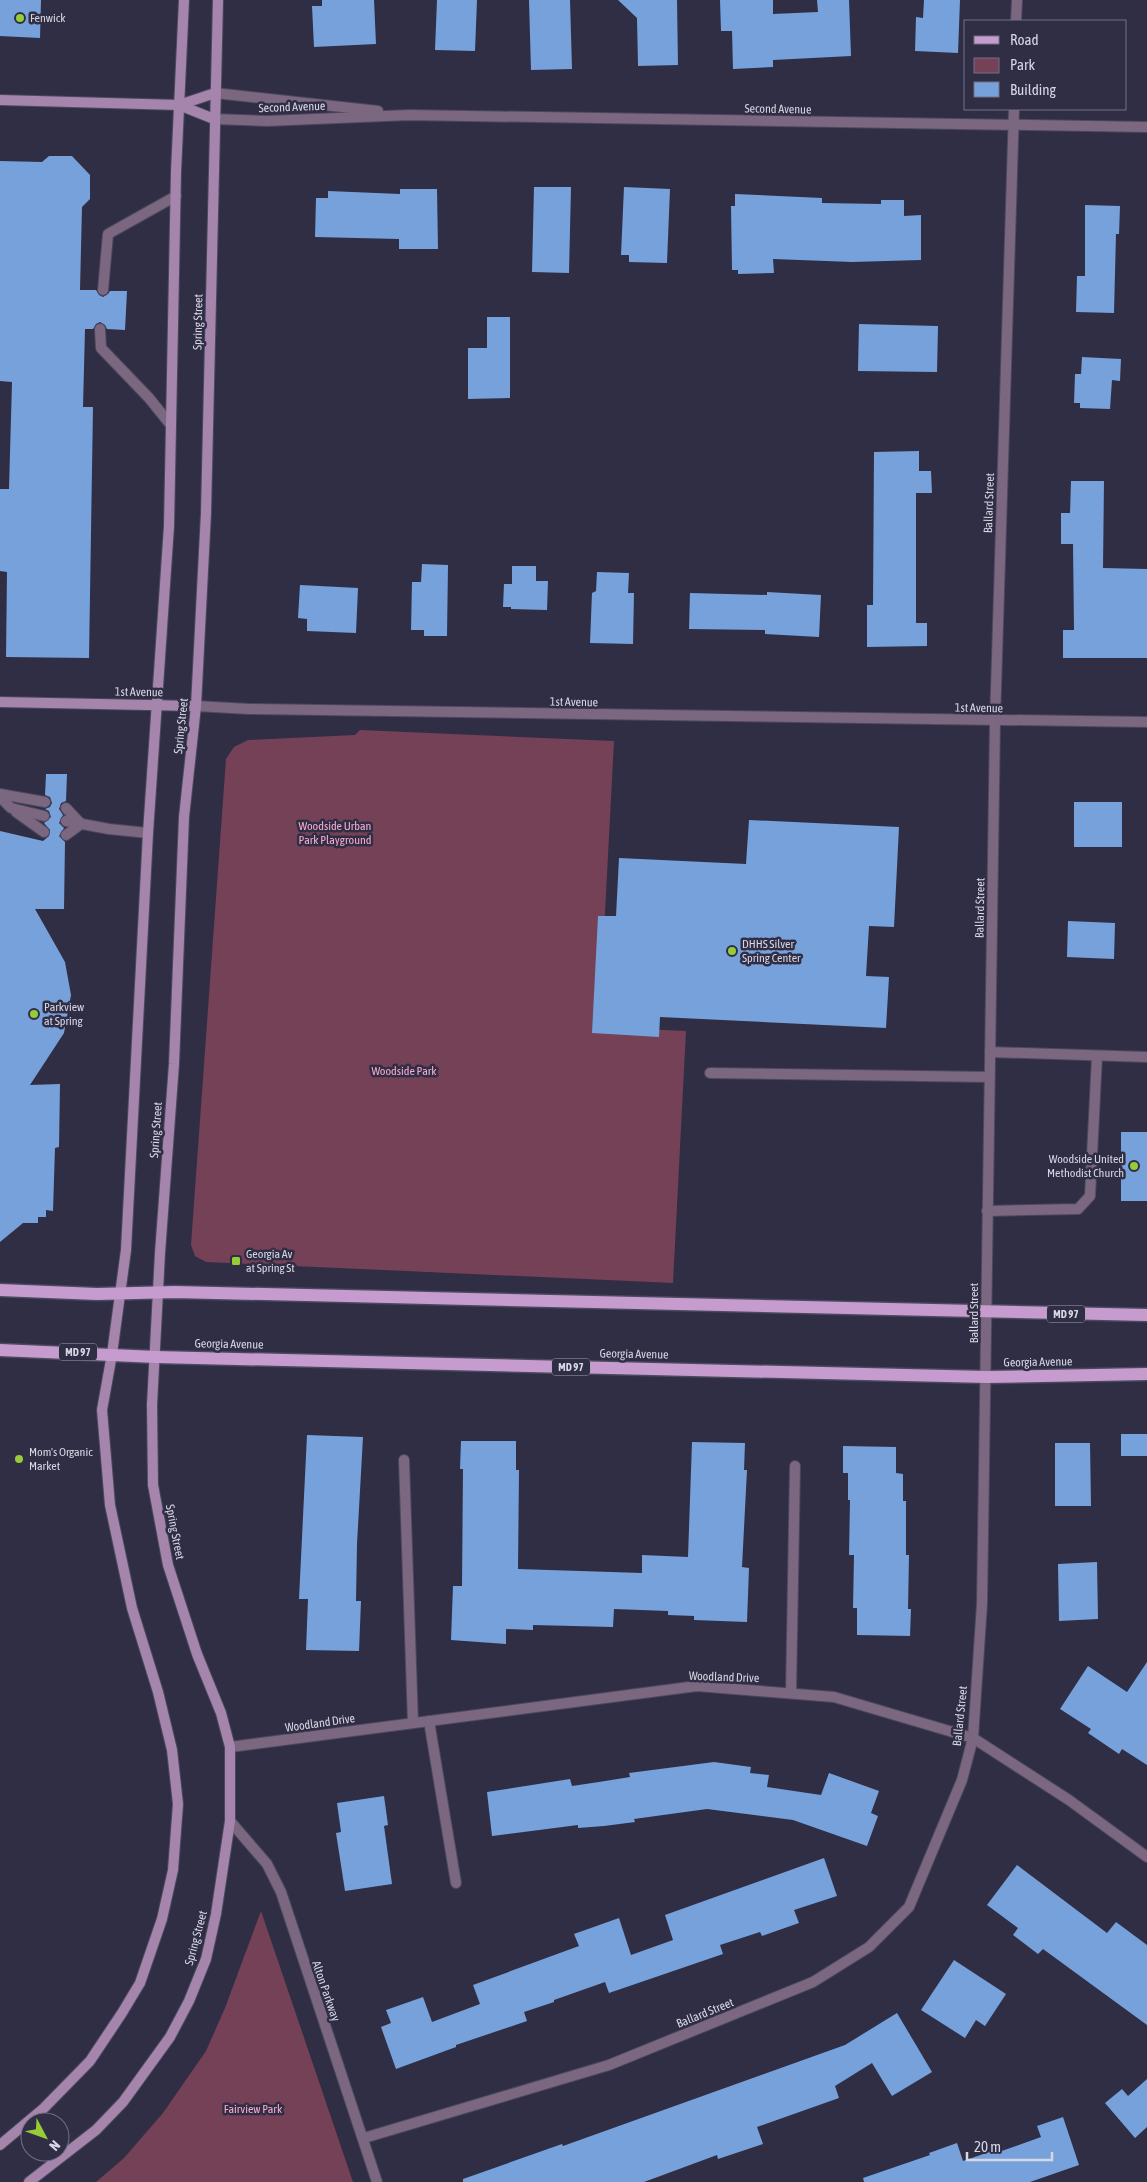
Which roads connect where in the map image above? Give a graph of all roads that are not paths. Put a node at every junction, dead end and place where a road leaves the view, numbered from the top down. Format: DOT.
graph roads {
  1 [pos="184,0"];
  2 [pos="218,0"];
  3 [pos="1017,0"];
  4 [pos="1016,20"];
  5 [pos="215,93"];
  6 [pos="0,100"];
  7 [pos="179,105"];
  8 [pos="1014,110"];
  9 [pos="409,114"];
  10 [pos="214,119"];
  11 [pos="1013,126"];
  12 [pos="1147,128"];
  13 [pos="176,196"];
  14 [pos="104,290"];
  15 [pos="100,329"];
  16 [pos="170,424"];
  17 [pos="0,702"];
  18 [pos="158,705"];
  19 [pos="196,706"];
  20 [pos="995,721"];
  21 [pos="1147,722"];
  22 [pos="0,796"];
  23 [pos="45,802"];
  24 [pos="12,808"];
  25 [pos="66,808"];
  26 [pos="44,816"];
  27 [pos="66,821"];
  28 [pos="81,824"];
  29 [pos="44,832"];
  30 [pos="148,833"];
  31 [pos="66,835"];
  32 [pos="990,1052"];
  33 [pos="1097,1056"];
  34 [pos="1147,1057"];
  35 [pos="710,1073"];
  36 [pos="989,1077"];
  37 [pos="987,1211"];
  38 [pos="0,1290"];
  39 [pos="158,1292"];
  40 [pos="121,1293"];
  41 [pos="986,1313"];
  42 [pos="1147,1315"];
  43 [pos="0,1350"];
  44 [pos="112,1354"];
  45 [pos="156,1356"];
  46 [pos="1147,1374"];
  47 [pos="987,1377"];
  48 [pos="404,1460"];
  49 [pos="795,1466"];
  50 [pos="791,1693"];
  51 [pos="429,1721"];
  52 [pos="413,1723"];
  53 [pos="972,1738"];
  54 [pos="230,1747"];
  55 [pos="230,1821"];
  56 [pos="1147,1858"];
  57 [pos="456,1883"];
  58 [pos="364,2138"];
  59 [pos="0,2145"];
  60 [pos="30,2182"];
  61 [pos="377,2182"];
  1 -- 7 [label="main road, Spring Street"];
  2 -- 5 [label="main road, Spring Street"];
  3 -- 4 [label="street"];
  5 -- 7 [label="main road, Second Avenue"];
  5 -- 9 [label="street, Second Avenue"];
  5 -- 10 [label="main road, Spring Street"];
  6 -- 7 [label="main road, Second Avenue"];
  7 -- 10 [label="main road, Second Avenue"];
  7 -- 13 [label="main road, Spring Street"];
  8 -- 11 [label="street, Ballard Street"];
  9 -- 10 [label="street, Second Avenue"];
  9 -- 11 [label="street, Second Avenue"];
  10 -- 19 [label="main road, Spring Street"];
  11 -- 12 [label="street, Second Avenue"];
  11 -- 20 [label="street, Ballard Street"];
  13 -- 14 [label="street"];
  13 -- 16 [label="main road, Spring Street"];
  15 -- 16 [label="street"];
  16 -- 18 [label="main road, Spring Street"];
  17 -- 18 [label="main road, 1st Avenue"];
  18 -- 19 [label="main road, 1st Avenue"];
  18 -- 30 [label="main road, Spring Street"];
  19 -- 20 [label="street, 1st Avenue"];
  19 -- 39 [label="main road, Spring Street"];
  20 -- 21 [label="street, 1st Avenue"];
  20 -- 32 [label="street, Ballard Street"];
  22 -- 23 [label="street"];
  22 -- 24 [label="street"];
  24 -- 26 [label="street"];
  24 -- 29 [label="street"];
  25 -- 28 [label="street"];
  27 -- 28 [label="street"];
  28 -- 30 [label="street"];
  28 -- 31 [label="street"];
  30 -- 40 [label="main road, Spring Street"];
  32 -- 33 [label="street"];
  32 -- 36 [label="street, Ballard Street"];
  33 -- 34 [label="street"];
  33 -- 37 [label="street"];
  35 -- 36 [label="street"];
  36 -- 37 [label="street, Ballard Street"];
  37 -- 41 [label="street, Ballard Street"];
  38 -- 40 [label="main road, MD 97"];
  39 -- 40 [label="main road, MD 97"];
  39 -- 41 [label="main road, MD 97"];
  39 -- 45 [label="main road, Spring Street"];
  40 -- 44 [label="main road, Spring Street"];
  41 -- 42 [label="main road, MD 97"];
  41 -- 47 [label="street, Ballard Street"];
  43 -- 44 [label="main road, Georgia Avenue / MD 97"];
  44 -- 45 [label="main road, Georgia Avenue / MD 97"];
  44 -- 59 [label="main road, Spring Street"];
  45 -- 47 [label="main road, Georgia Avenue / MD 97"];
  45 -- 54 [label="main road, Spring Street"];
  46 -- 47 [label="main road, Georgia Avenue / MD 97"];
  47 -- 53 [label="street, Ballard Street"];
  48 -- 52 [label="street"];
  49 -- 50 [label="street"];
  50 -- 51 [label="street, Woodland Drive"];
  50 -- 53 [label="street, Woodland Drive"];
  51 -- 52 [label="street, Woodland Drive"];
  51 -- 57 [label="street"];
  52 -- 54 [label="street, Woodland Drive"];
  53 -- 56 [label="street, Woodland Drive"];
  53 -- 58 [label="street, Ballard Street"];
  54 -- 55 [label="main road, Spring Street"];
  55 -- 58 [label="street, Alton Parkway"];
  55 -- 60 [label="main road, Spring Street"];
  58 -- 61 [label="street, Alton Parkway"];
}
